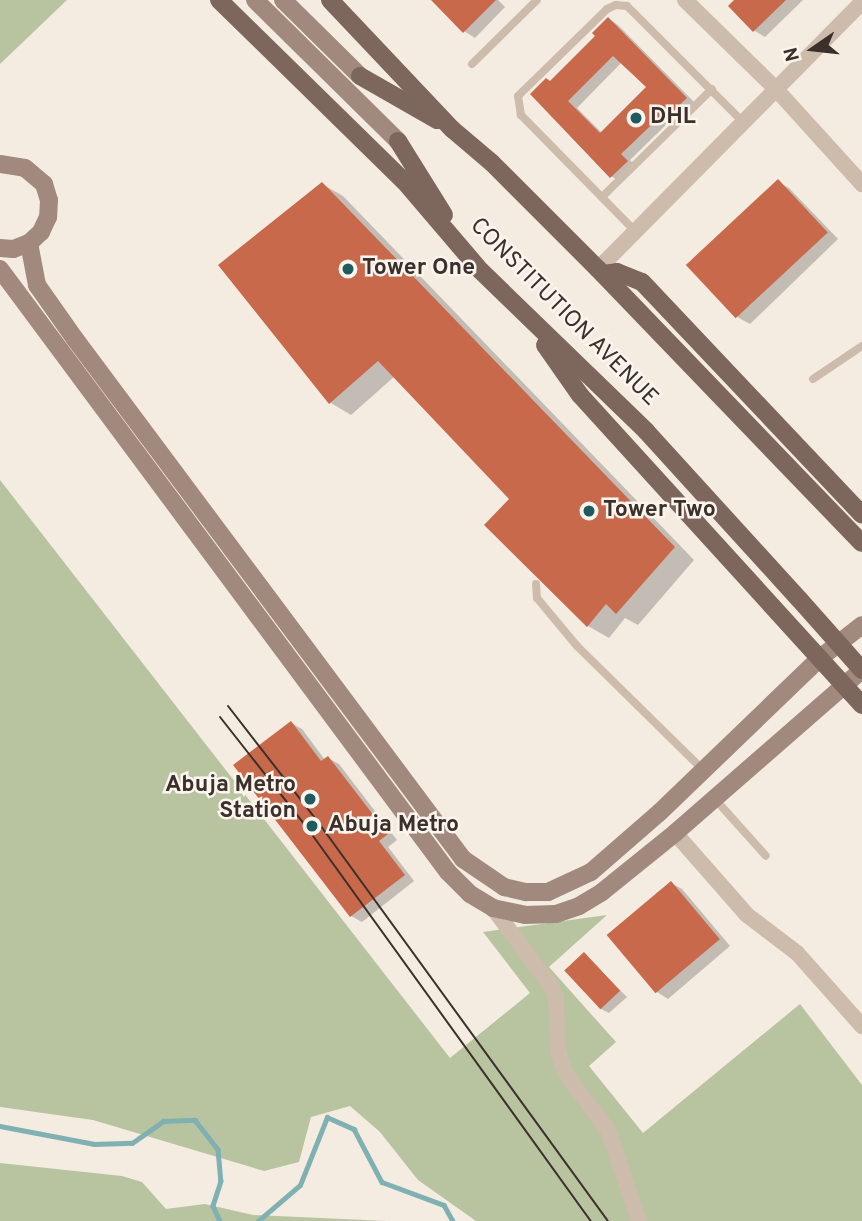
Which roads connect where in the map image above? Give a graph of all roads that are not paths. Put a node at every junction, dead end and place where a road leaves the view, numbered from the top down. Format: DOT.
graph roads {
  1 [pos="219,0"];
  2 [pos="255,0"];
  3 [pos="330,0"];
  4 [pos="537,0"];
  5 [pos="685,0"];
  6 [pos="283,1"];
  7 [pos="862,2"];
  8 [pos="472,64"];
  9 [pos="359,76"];
  10 [pos="775,88"];
  11 [pos="712,89"];
  12 [pos="743,122"];
  13 [pos="452,129"];
  14 [pos="398,141"];
  15 [pos="0,164"];
  16 [pos="862,184"];
  17 [pos="602,197"];
  18 [pos="635,231"];
  19 [pos="29,243"];
  20 [pos="460,246"];
  21 [pos="0,248"];
  22 [pos="0,269"];
  23 [pos="600,272"];
  24 [pos="522,310"];
  25 [pos="862,346"];
  26 [pos="813,379"];
  27 [pos="862,515"];
  28 [pos="862,543"];
  29 [pos="536,584"];
  30 [pos="862,625"];
  31 [pos="820,658"];
  32 [pos="862,670"];
  33 [pos="846,686"];
  34 [pos="862,705"];
  35 [pos="703,770"];
  36 [pos="715,799"];
  37 [pos="675,833"];
  38 [pos="766,856"];
  39 [pos="493,908"];
  40 [pos="862,1027"];
  41 [pos="639,1221"];
  1 -- 20 [label="main road, CONSTITUTION AVENUE"];
  2 -- 14 [label="street"];
  3 -- 13 [label="main road"];
  4 -- 8 [label="lane"];
  5 -- 10 [label="street"];
  6 -- 9 [label="street"];
  7 -- 10 [label="street"];
  9 -- 13 [label="main road"];
  10 -- 12 [label="street"];
  10 -- 16 [label="street"];
  11 -- 12 [label="lane"];
  11 -- 17 [label="lane"];
  11 -- 17 [label="lane"];
  12 -- 18 [label="street"];
  13 -- 23 [label="main road"];
  14 -- 20 [label="main road"];
  15 -- 19 [label="street"];
  17 -- 18 [label="lane"];
  18 -- 23 [label="street"];
  19 -- 21 [label="street"];
  19 -- 35 [label="street"];
  20 -- 24 [label="main road, CONSTITUTION AVENUE"];
  22 -- 39 [label="street"];
  23 -- 27 [label="main road"];
  23 -- 28 [label="main road"];
  24 -- 31 [label="main road"];
  24 -- 32 [label="main road, CONSTITUTION AVENUE, bridge"];
  25 -- 26 [label="lane"];
  29 -- 35 [label="lane"];
  30 -- 31 [label="street"];
  31 -- 33 [label="main road"];
  31 -- 35 [label="street"];
  32 -- 33 [label="street"];
  33 -- 34 [label="main road"];
  33 -- 36 [label="street"];
  36 -- 37 [label="street"];
  36 -- 38 [label="lane"];
  37 -- 39 [label="street"];
  37 -- 40 [label="street"];
  39 -- 41 [label="street"];
}
